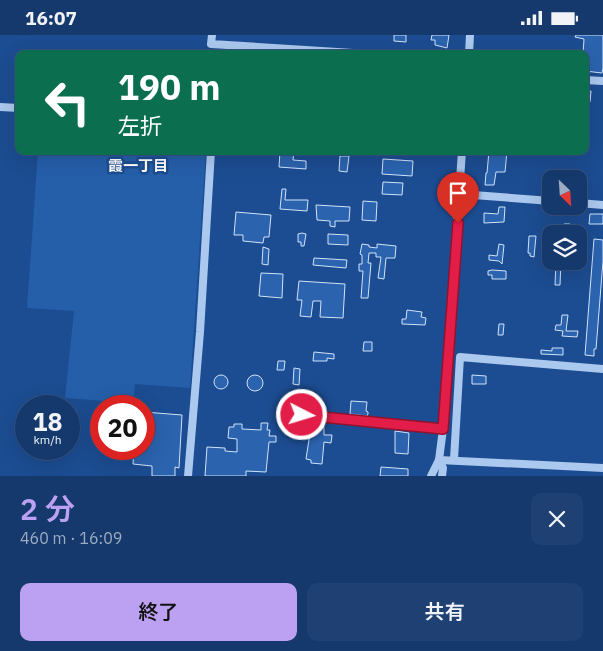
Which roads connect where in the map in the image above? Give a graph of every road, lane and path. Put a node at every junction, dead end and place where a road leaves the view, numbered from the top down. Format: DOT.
graph roads {
  1 [pos="212,35"];
  2 [pos="470,35"];
  3 [pos="219,43"];
  4 [pos="219,50"];
  5 [pos="314,50"];
  6 [pos="469,50"];
  7 [pos="589,80"];
  8 [pos="603,81"];
  9 [pos="0,107"];
  10 [pos="15,108"];
  11 [pos="210,155"];
  12 [pos="462,155"];
  13 [pos="460,194"];
  14 [pos="542,200"];
  15 [pos="588,204"];
  16 [pos="603,205"];
  17 [pos="603,369"];
  18 [pos="302,415"];
  19 [pos="443,429"];
  20 [pos="439,459"];
  21 [pos="454,459"];
  22 [pos="603,468"];
  23 [pos="188,476"];
  24 [pos="431,476"];
  25 [pos="442,476"];
  1 -- 3 [label="lane"];
  2 -- 6 [label="lane"];
  3 -- 4 [label="lane"];
  3 -- 5 [label="lane"];
  7 -- 8 [label="lane"];
  9 -- 10 [label="lane"];
  11 -- 23 [label="lane"];
  12 -- 13 [label="lane"];
  13 -- 14 [label="lane"];
  13 -- 19 [label="lane"];
  15 -- 16 [label="lane"];
  17 -- 21 [label="lane"];
  18 -- 19 [label="lane"];
  19 -- 20 [label="lane"];
  20 -- 21 [label="lane"];
  20 -- 24 [label="lane"];
  20 -- 25 [label="lane"];
  21 -- 22 [label="lane"];
}
